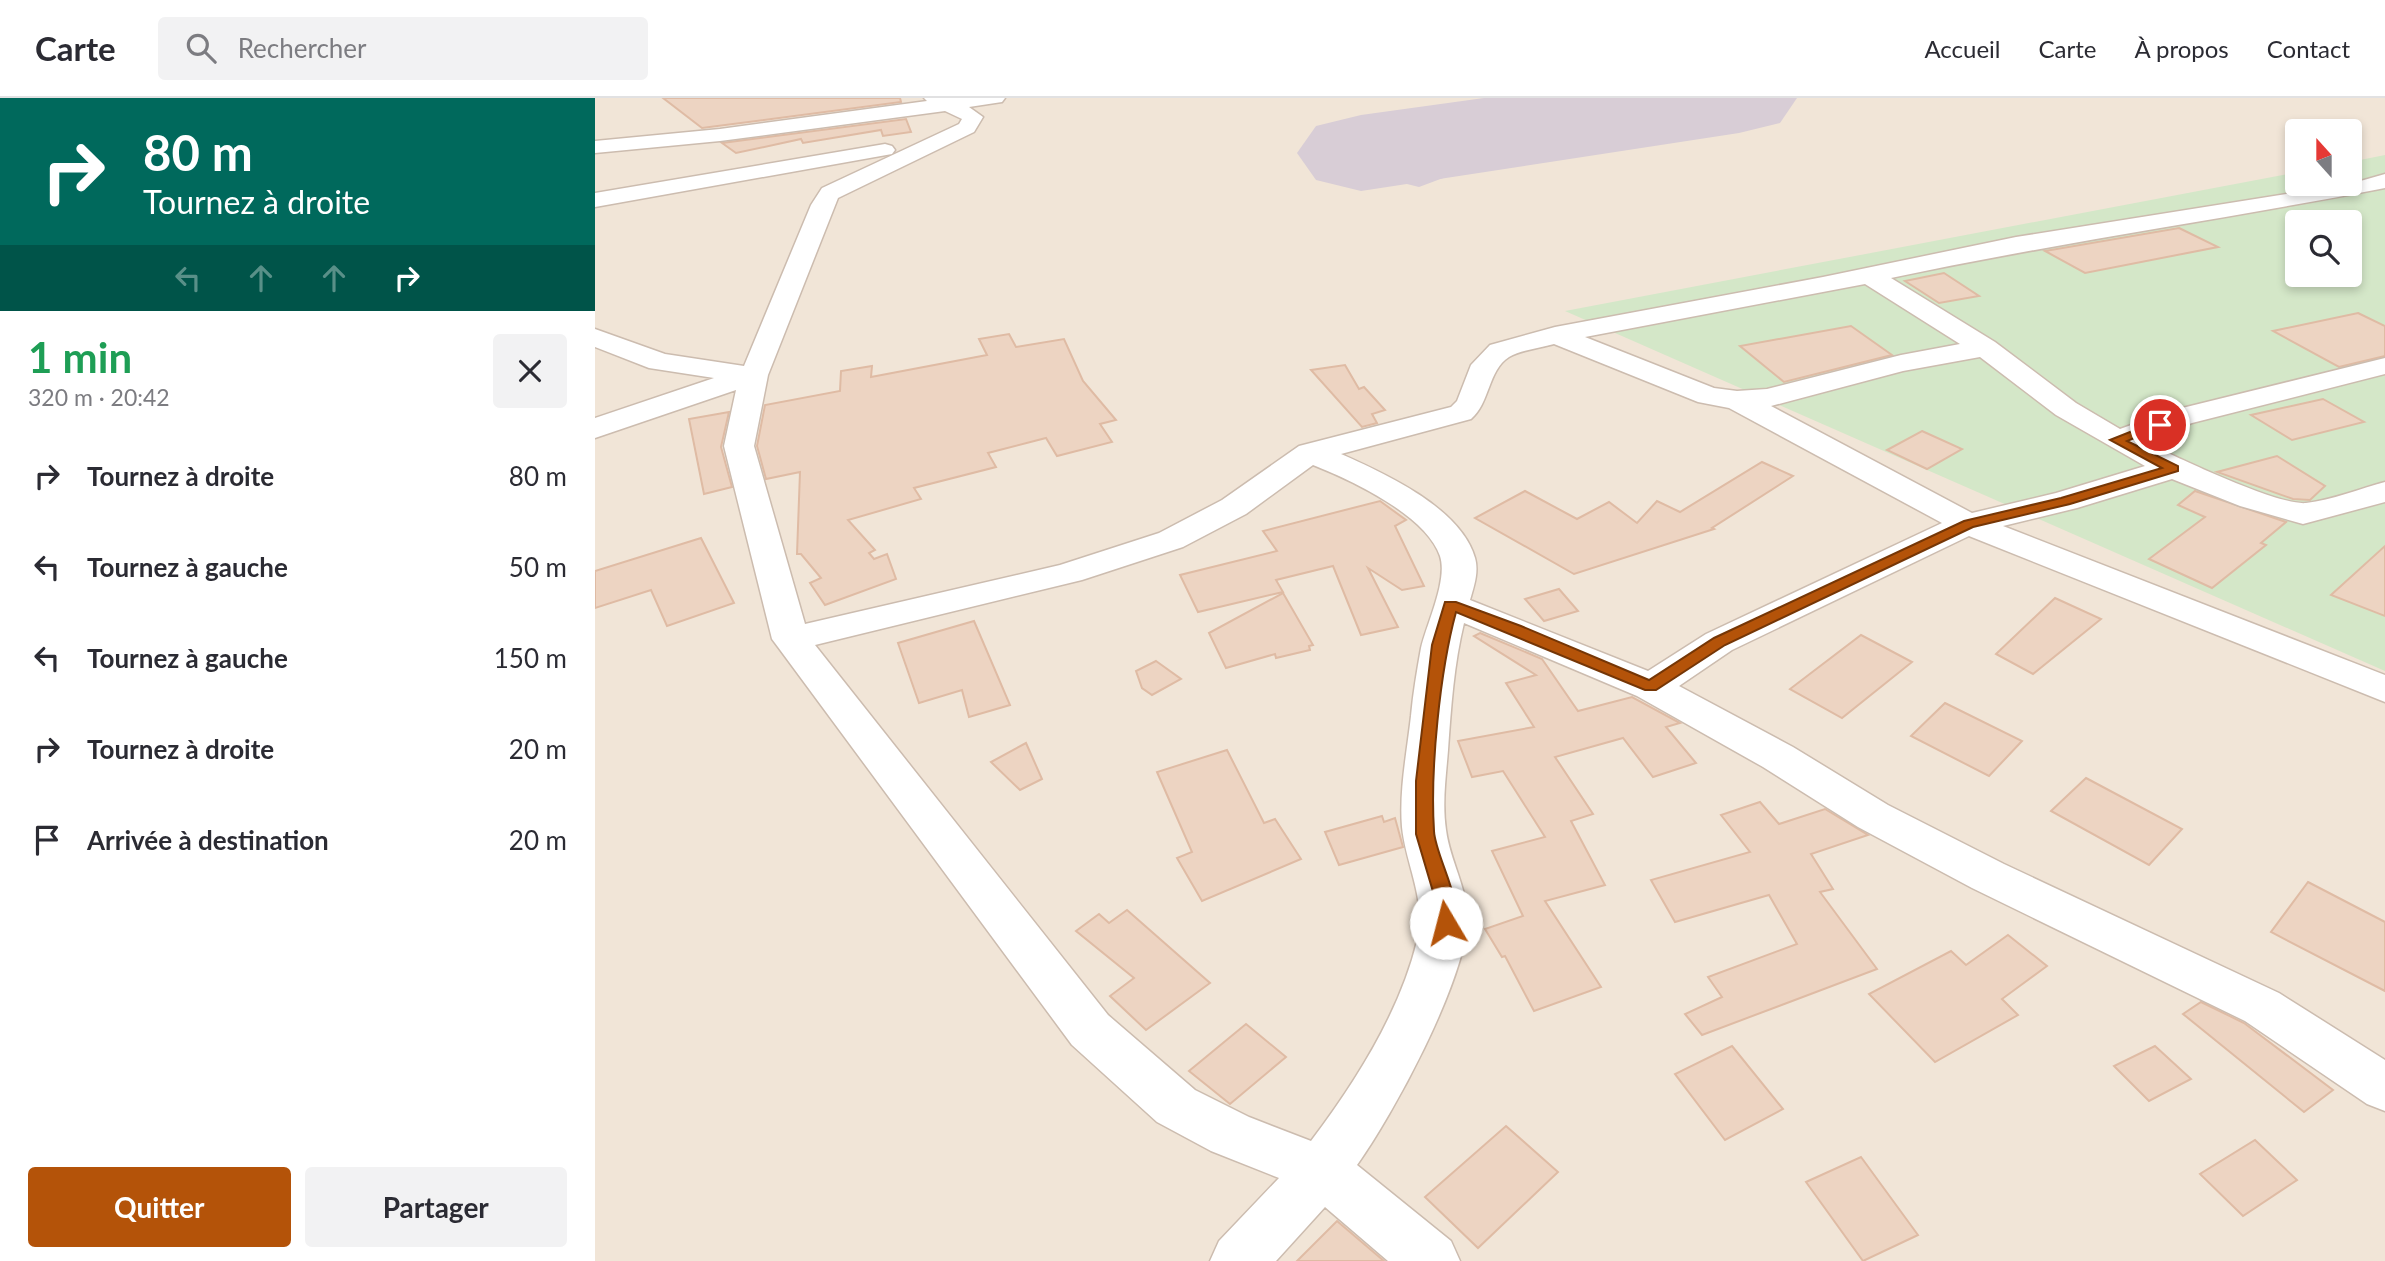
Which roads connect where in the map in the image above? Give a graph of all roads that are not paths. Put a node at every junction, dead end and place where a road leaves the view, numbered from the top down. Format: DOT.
graph roads {
  1 [pos="995,98"];
  2 [pos="938,101"];
  3 [pos="946,138"];
  4 [pos="595,147"];
  5 [pos="2385,180"];
  6 [pos="595,200"];
  7 [pos="1870,276"];
  8 [pos="1555,335"];
  9 [pos="595,337"];
  10 [pos="1985,348"];
  11 [pos="2385,366"];
  12 [pos="754,375"];
  13 [pos="1737,400"];
  14 [pos="595,429"];
  15 [pos="2117,440"];
  16 [pos="1310,453"];
  17 [pos="2173,468"];
  18 [pos="2385,492"];
  19 [pos="1968,524"];
  20 [pos="1450,605"];
  21 [pos="791,639"];
  22 [pos="1651,687"];
  23 [pos="2385,689"];
  24 [pos="2385,1088"];
  25 [pos="1322,1170"];
  26 [pos="1239,1261"];
  27 [pos="1431,1261"];
  1 -- 2 [label="street"];
  2 -- 3 [label="street"];
  2 -- 4 [label="street"];
  3 -- 6 [label="street"];
  3 -- 12 [label="street"];
  5 -- 7 [label="street"];
  7 -- 8 [label="street"];
  7 -- 10 [label="street"];
  8 -- 13 [label="street"];
  8 -- 16 [label="street"];
  9 -- 12 [label="street"];
  10 -- 13 [label="street"];
  10 -- 15 [label="street"];
  11 -- 15 [label="street"];
  12 -- 14 [label="street"];
  12 -- 21 [label="street"];
  13 -- 19 [label="street"];
  15 -- 17 [label="street"];
  16 -- 20 [label="street"];
  16 -- 21 [label="street"];
  17 -- 18 [label="street"];
  17 -- 19 [label="street"];
  19 -- 22 [label="street"];
  19 -- 23 [label="street"];
  20 -- 22 [label="street"];
  20 -- 25 [label="street"];
  21 -- 25 [label="street"];
  22 -- 24 [label="street"];
  25 -- 26 [label="street"];
  25 -- 27 [label="street"];
}
